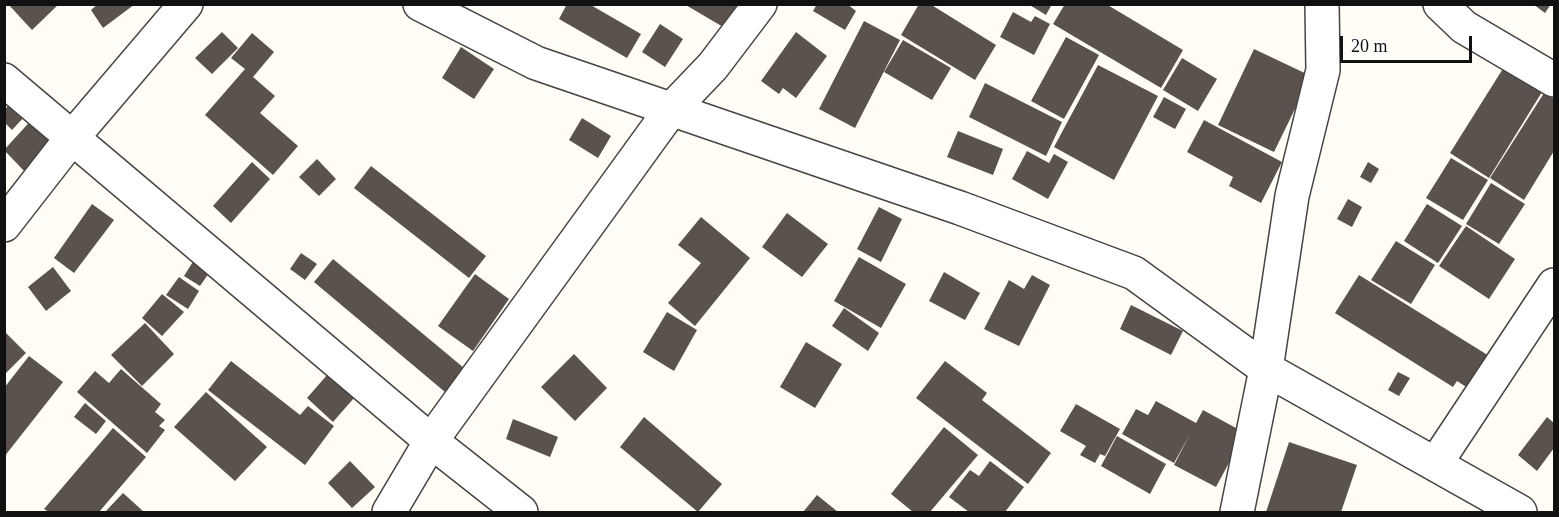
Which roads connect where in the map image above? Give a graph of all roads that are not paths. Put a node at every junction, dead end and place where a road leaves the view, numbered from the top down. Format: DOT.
graph roads {
  1 [pos="186,4"];
  2 [pos="420,4"];
  3 [pos="759,4"];
  4 [pos="1322,4"];
  5 [pos="1440,4"];
  6 [pos="4,80"];
  7 [pos="1554,80"];
  8 [pos="670,111"];
  9 [pos="71,139"];
  10 [pos="4,225"];
  11 [pos="1554,285"];
  12 [pos="1266,369"];
  13 [pos="431,441"];
  14 [pos="1436,463"];
  15 [pos="389,513"];
  16 [pos="521,513"];
  17 [pos="1237,513"];
  18 [pos="1520,513"];
  1 -- 9 [label="street"];
  2 -- 8 [label="street"];
  3 -- 8 [label="street"];
  4 -- 12 [label="street"];
  5 -- 7 [label="street"];
  6 -- 9 [label="street"];
  8 -- 12 [label="street"];
  8 -- 13 [label="street"];
  9 -- 10 [label="street"];
  9 -- 13 [label="street"];
  11 -- 14 [label="street"];
  12 -- 14 [label="street"];
  12 -- 17 [label="street"];
  13 -- 15 [label="street"];
  13 -- 16 [label="street"];
  14 -- 18 [label="street"];
}
